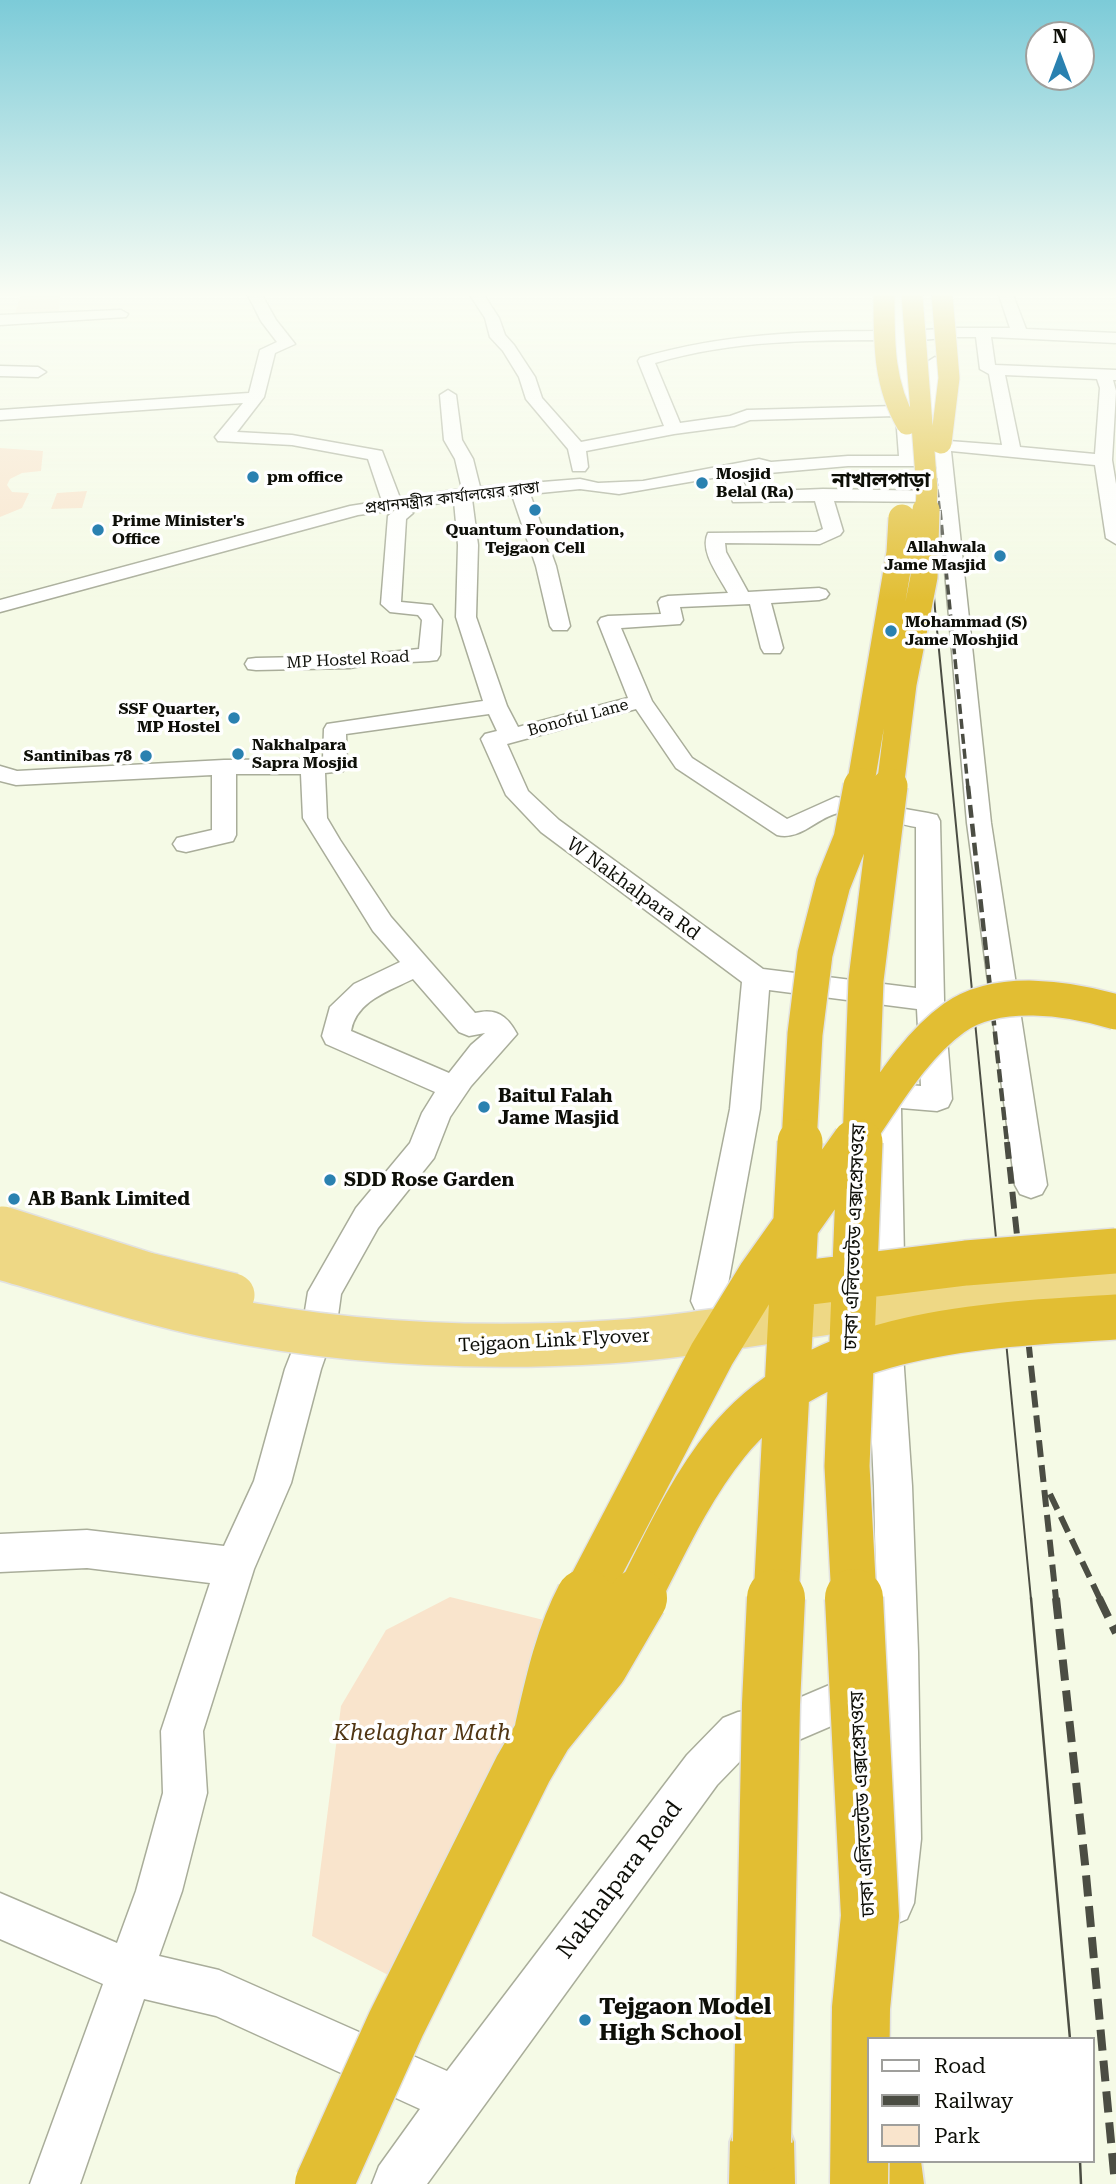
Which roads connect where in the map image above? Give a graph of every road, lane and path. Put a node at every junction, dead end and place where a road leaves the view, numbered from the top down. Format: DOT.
graph roads {
  1 [pos="256,397"];
  2 [pos="448,397"];
  3 [pos="533,397"];
  4 [pos="661,397"];
  5 [pos="893,397"];
  6 [pos="913,397"];
  7 [pos="915,397"];
  8 [pos="920,397"];
  9 [pos="932,397"];
  10 [pos="947,397"];
  11 [pos="1001,397"];
  12 [pos="1108,397"];
  13 [pos="0,415"];
  14 [pos="674,429"];
  15 [pos="577,447"];
  16 [pos="1012,450"];
  17 [pos="1108,452"];
  18 [pos="925,455"];
  19 [pos="731,471"];
  20 [pos="1111,480"];
  21 [pos="580,484"];
  22 [pos="519,489"];
  23 [pos="467,494"];
  24 [pos="823,495"];
  25 [pos="398,508"];
  26 [pos="1116,538"];
  27 [pos="819,594"];
  28 [pos="750,598"];
  29 [pos="0,606"];
  30 [pos="560,626"];
  31 [pos="772,648"];
  32 [pos="256,664"];
  33 [pos="641,701"];
  34 [pos="496,706"];
  35 [pos="511,736"];
  36 [pos="224,767"];
  37 [pos="313,768"];
  38 [pos="0,773"];
  39 [pos="186,844"];
  40 [pos="418,965"];
  41 [pos="756,978"];
  42 [pos="930,1000"];
  43 [pos="1116,1012"];
  44 [pos="454,1088"];
  45 [pos="1031,1185"];
  46 [pos="1,1243"];
  47 [pos="1116,1251"];
  48 [pos="1116,1270"];
  49 [pos="1116,1289"];
  50 [pos="882,1295"];
  51 [pos="715,1303"];
  52 [pos="1116,1317"];
  53 [pos="320,1323"];
  54 [pos="0,1553"];
  55 [pos="235,1567"];
  56 [pos="898,1653"];
  57 [pos="542,1735"];
  58 [pos="0,1916"];
  59 [pos="870,1916"];
  60 [pos="130,1972"];
  61 [pos="875,2037"];
  62 [pos="885,2037"];
  63 [pos="456,2100"];
  64 [pos="867,2103"];
  65 [pos="762,2163"];
  66 [pos="889,2163"];
  67 [pos="55,2184"];
  68 [pos="324,2184"];
  69 [pos="397,2184"];
  70 [pos="858,2184"];
  71 [pos="891,2184"];
  1 -- 13 [label="street"];
  1 -- 25 [label="street"];
  2 -- 23 [label="street"];
  3 -- 15 [label="street"];
  4 -- 14 [label="street"];
  5 -- 18 [label="highway, bridge"];
  6 -- 18 [label="street"];
  7 -- 18 [label="highway, ঢাকা এলিভেটেড এক্সপ্রেসওয়ে"];
  8 -- 18 [label="highway, ঢাকা এলিভেটেড এক্সপ্রেসওয়ে, bridge"];
  9 -- 18 [label="street"];
  10 -- 18 [label="highway, bridge"];
  11 -- 16 [label="street"];
  12 -- 17 [label="street"];
  14 -- 15 [label="street"];
  14 -- 18 [label="street"];
  15 -- 21 [label="street"];
  16 -- 17 [label="street"];
  16 -- 18 [label="street"];
  17 -- 20 [label="street"];
  18 -- 19 [label="street, প্রধানমন্ত্রীর কার্যালয়ের রাস্তা"];
  18 -- 24 [label="street"];
  18 -- 45 [label="street"];
  18 -- 59 [label="highway, ঢাকা এলিভেটেড এক্সপ্রেসওয়ে, bridge"];
  18 -- 65 [label="highway, ঢাকা এলিভেটেড এক্সপ্রেসওয়ে, bridge"];
  19 -- 21 [label="street, প্রধানমন্ত্রীর কার্যালয়ের রাস্তা"];
  19 -- 24 [label="street"];
  20 -- 26 [label="street"];
  21 -- 22 [label="street, প্রধানমন্ত্রীর কার্যালয়ের রাস্তা"];
  22 -- 23 [label="street, প্রধানমন্ত্রীর কার্যালয়ের রাস্তা"];
  22 -- 30 [label="street"];
  23 -- 25 [label="street, প্রধানমন্ত্রীর কার্যালয়ের রাস্তা"];
  23 -- 34 [label="street"];
  24 -- 28 [label="street"];
  25 -- 29 [label="street, প্রধানমন্ত্রীর কার্যালয়ের রাস্তা"];
  25 -- 32 [label="street, MP Hostel Road"];
  27 -- 28 [label="street"];
  28 -- 31 [label="street"];
  28 -- 33 [label="street, Bonoful Lane"];
  33 -- 35 [label="street, Bonoful Lane"];
  33 -- 42 [label="street"];
  34 -- 35 [label="street"];
  34 -- 37 [label="street"];
  35 -- 41 [label="street, W Nakhalpara Rd"];
  36 -- 37 [label="street"];
  36 -- 38 [label="street"];
  36 -- 39 [label="street"];
  37 -- 40 [label="street"];
  40 -- 44 [label="street"];
  40 -- 44 [label="street"];
  41 -- 42 [label="street"];
  41 -- 51 [label="street"];
  42 -- 50 [label="street"];
  43 -- 57 [label="highway, bridge"];
  44 -- 53 [label="street"];
  46 -- 49 [label="main road, Tejgaon Link Flyover, bridge"];
  46 -- 51 [label="main road, Tejgaon Link Flyover, bridge"];
  47 -- 51 [label="highway, bridge"];
  48 -- 51 [label="main road, Tejgaon Link Flyover, bridge"];
  50 -- 53 [label="street"];
  50 -- 56 [label="street"];
  52 -- 57 [label="highway, bridge"];
  53 -- 55 [label="street"];
  54 -- 55 [label="street"];
  55 -- 60 [label="street"];
  56 -- 61 [label="street"];
  56 -- 63 [label="street, Nakhalpara Road"];
  57 -- 68 [label="highway, bridge"];
  58 -- 60 [label="street"];
  59 -- 62 [label="highway, bridge"];
  59 -- 70 [label="highway, ঢাকা এলিভেটেড এক্সপ্রেসওয়ে, bridge"];
  60 -- 63 [label="street"];
  60 -- 67 [label="street"];
  63 -- 69 [label="street, Nakhalpara Road"];
  64 -- 70 [label="street"];
  66 -- 71 [label="highway"];
}
